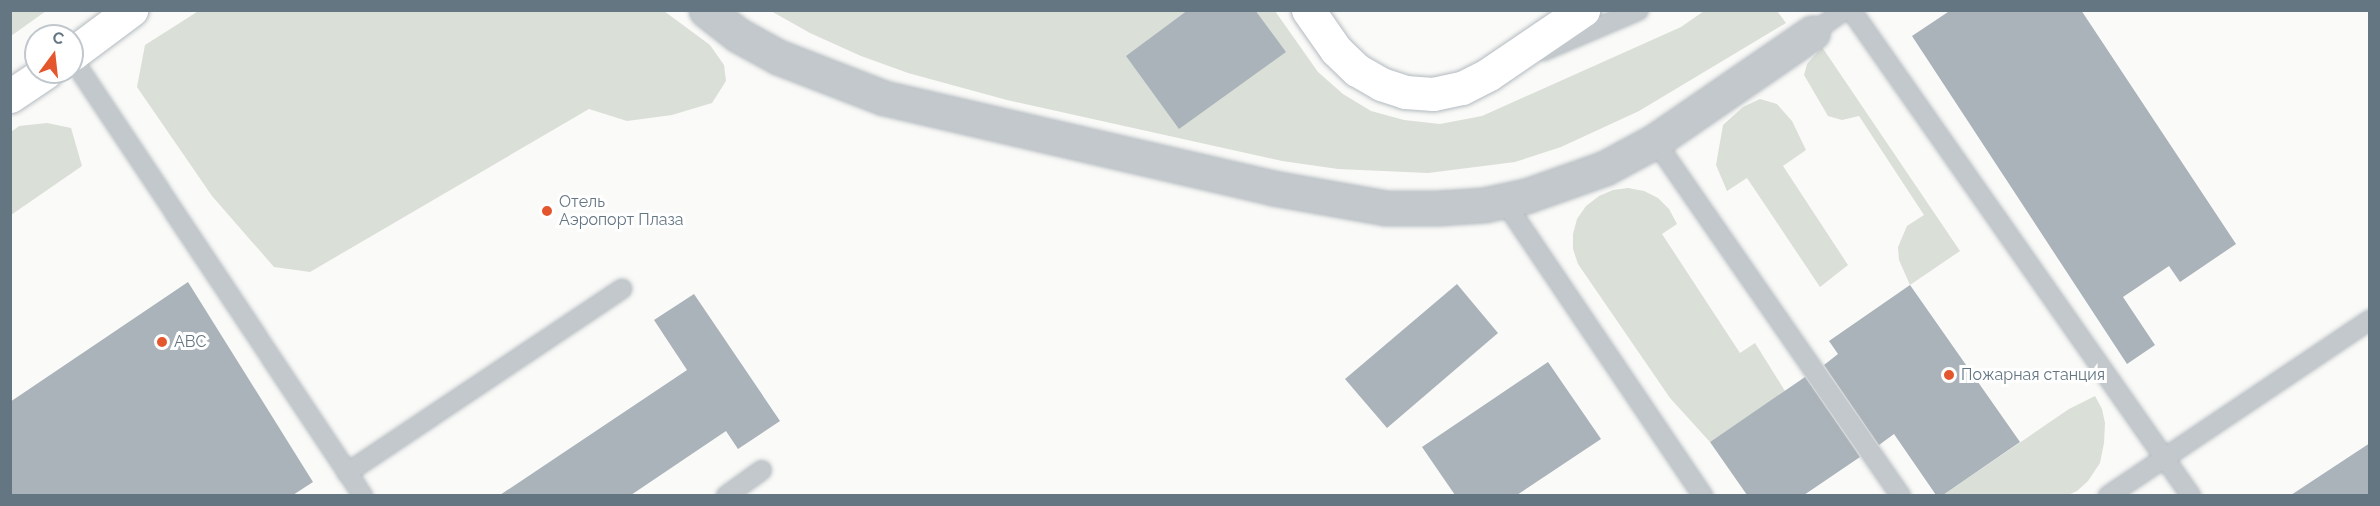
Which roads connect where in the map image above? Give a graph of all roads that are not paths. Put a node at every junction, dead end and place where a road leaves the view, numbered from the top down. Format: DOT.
graph roads {
  1 [pos="131,10"];
  2 [pos="706,10"];
  3 [pos="1308,10"];
  4 [pos="1583,10"];
  5 [pos="1639,10"];
  6 [pos="1845,10"];
  7 [pos="1851,10"];
  8 [pos="1812,33"];
  9 [pos="84,47"];
  10 [pos="84,74"];
  11 [pos="1489,74"];
  12 [pos="28,84"];
  13 [pos="10,96"];
  14 [pos="1655,141"];
  15 [pos="1504,201"];
  16 [pos="622,290"];
  17 [pos="2370,320"];
  18 [pos="2164,456"];
  19 [pos="762,470"];
  20 [pos="347,473"];
  21 [pos="363,495"];
  22 [pos="726,495"];
  23 [pos="1703,495"];
  24 [pos="1901,495"];
  25 [pos="2108,495"];
  26 [pos="2191,495"];
  1 -- 9 [label="main road"];
  2 -- 15 [label="street"];
  3 -- 11 [label="main road"];
  4 -- 11 [label="main road"];
  5 -- 11 [label="lane"];
  6 -- 8 [label="lane"];
  7 -- 18 [label="lane"];
  8 -- 14 [label="street"];
  10 -- 20 [label="lane"];
  12 -- 13 [label="main road"];
  14 -- 15 [label="street"];
  14 -- 24 [label="lane"];
  15 -- 23 [label="lane"];
  16 -- 20 [label="lane"];
  17 -- 18 [label="lane"];
  18 -- 25 [label="lane"];
  18 -- 26 [label="lane"];
  19 -- 22 [label="lane"];
  20 -- 21 [label="lane"];
}
